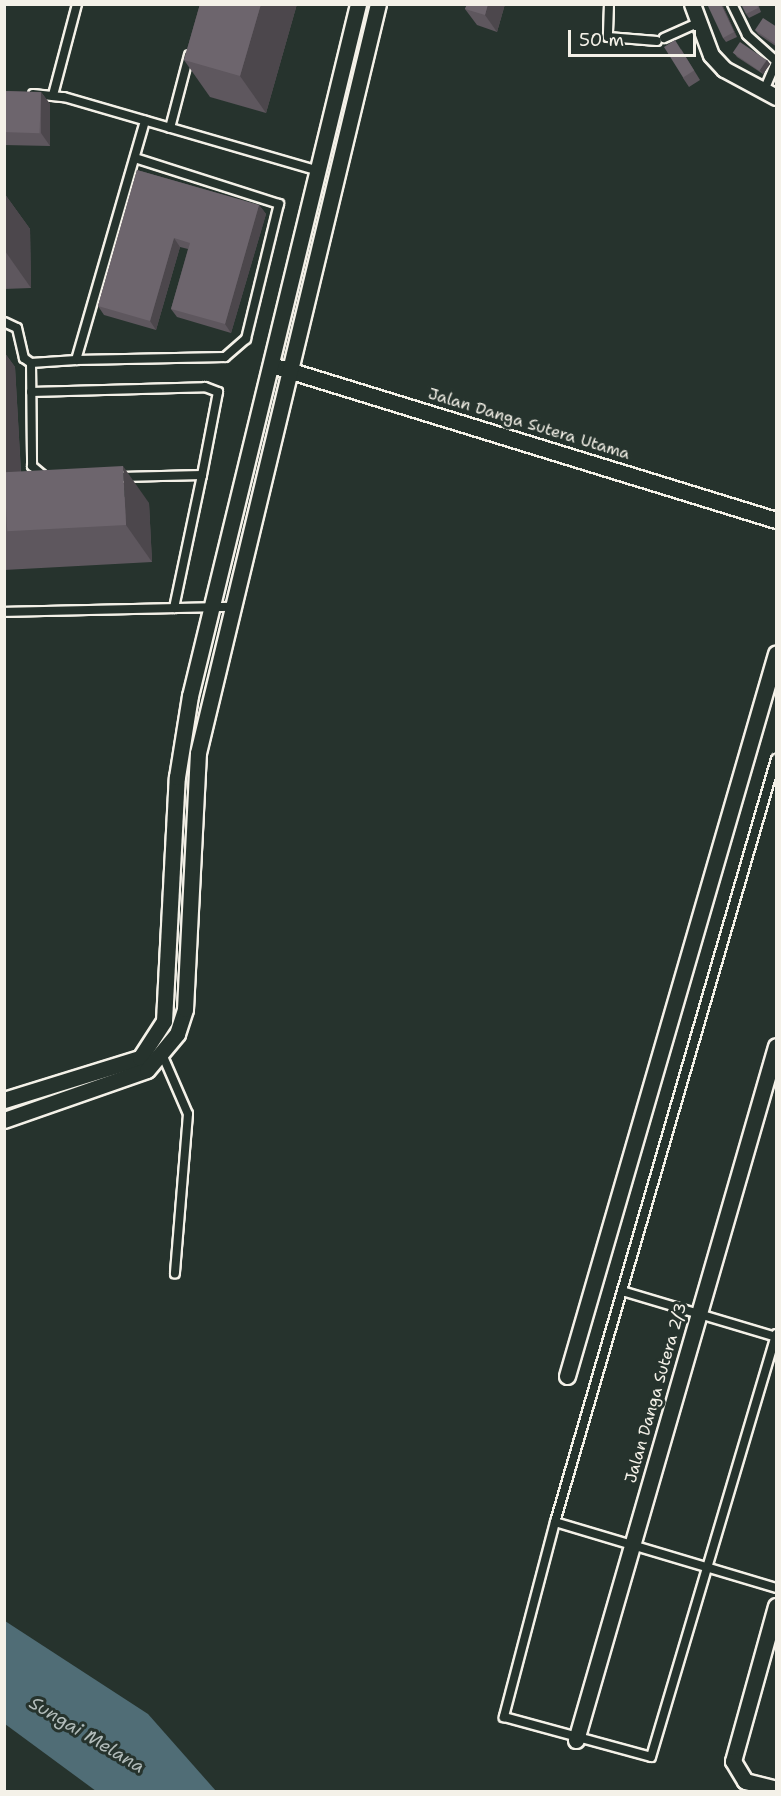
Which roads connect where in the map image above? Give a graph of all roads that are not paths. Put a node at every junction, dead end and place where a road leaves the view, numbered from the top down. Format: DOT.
graph roads {
  1 [pos="77,4"];
  2 [pos="358,4"];
  3 [pos="378,4"];
  4 [pos="609,4"];
  5 [pos="692,4"];
  6 [pos="732,4"];
  7 [pos="698,23"];
  8 [pos="192,45"];
  9 [pos="777,61"];
  10 [pos="24,93"];
  11 [pos="52,95"];
  12 [pos="770,95"];
  13 [pos="146,121"];
  14 [pos="170,128"];
  15 [pos="135,158"];
  16 [pos="318,171"];
  17 [pos="337,177"];
  18 [pos="4,322"];
  19 [pos="75,360"];
  20 [pos="31,363"];
  21 [pos="271,365"];
  22 [pos="287,369"];
  23 [pos="32,392"];
  24 [pos="202,475"];
  25 [pos="111,477"];
  26 [pos="54,479"];
  27 [pos="777,520"];
  28 [pos="212,607"];
  29 [pos="229,607"];
  30 [pos="174,608"];
  31 [pos="4,612"];
  32 [pos="777,654"];
  33 [pos="777,759"];
  34 [pos="162,1054"];
  35 [pos="776,1054"];
  36 [pos="4,1100"];
  37 [pos="4,1120"];
  38 [pos="175,1273"];
  39 [pos="622,1291"];
  40 [pos="698,1315"];
  41 [pos="776,1336"];
  42 [pos="567,1376"];
  43 [pos="555,1522"];
  44 [pos="631,1545"];
  45 [pos="709,1569"];
  46 [pos="777,1587"];
  47 [pos="777,1606"];
  48 [pos="576,1740"];
  49 [pos="777,1789"];
  1 -- 11 [label="lane"];
  2 -- 16 [label="street"];
  3 -- 17 [label="street"];
  4 -- 7 [label="lane"];
  5 -- 7 [label="street"];
  6 -- 9 [label="lane"];
  7 -- 12 [label="street"];
  8 -- 14 [label="lane"];
  9 -- 12 [label="lane"];
  10 -- 11 [label="lane"];
  11 -- 13 [label="lane"];
  13 -- 14 [label="lane"];
  13 -- 15 [label="lane"];
  14 -- 16 [label="lane"];
  15 -- 19 [label="lane"];
  15 -- 19 [label="lane"];
  16 -- 17 [label="street"];
  16 -- 21 [label="street"];
  17 -- 22 [label="street"];
  18 -- 20 [label="lane"];
  19 -- 20 [label="lane"];
  20 -- 23 [label="lane"];
  21 -- 22 [label="street, Jalan Danga Sutera Utama"];
  21 -- 28 [label="street"];
  22 -- 27 [label="street, Jalan Danga Sutera Utama"];
  22 -- 29 [label="street"];
  23 -- 24 [label="lane"];
  23 -- 26 [label="lane"];
  24 -- 25 [label="lane"];
  24 -- 30 [label="lane"];
  28 -- 29 [label="lane"];
  28 -- 30 [label="lane"];
  28 -- 36 [label="street"];
  29 -- 34 [label="street"];
  30 -- 31 [label="lane"];
  32 -- 42 [label="street"];
  33 -- 39 [label="lane"];
  34 -- 37 [label="street"];
  34 -- 38 [label="lane"];
  35 -- 40 [label="street, Jalan Danga Sutera 2/3"];
  39 -- 40 [label="lane"];
  39 -- 43 [label="lane"];
  40 -- 41 [label="lane"];
  40 -- 44 [label="street, Jalan Danga Sutera 2/3"];
  41 -- 45 [label="lane"];
  43 -- 44 [label="lane"];
  43 -- 48 [label="lane"];
  44 -- 45 [label="lane"];
  44 -- 48 [label="street, Jalan Danga Sutera 2/3"];
  45 -- 46 [label="lane"];
  45 -- 48 [label="lane"];
  47 -- 49 [label="street"];
}
